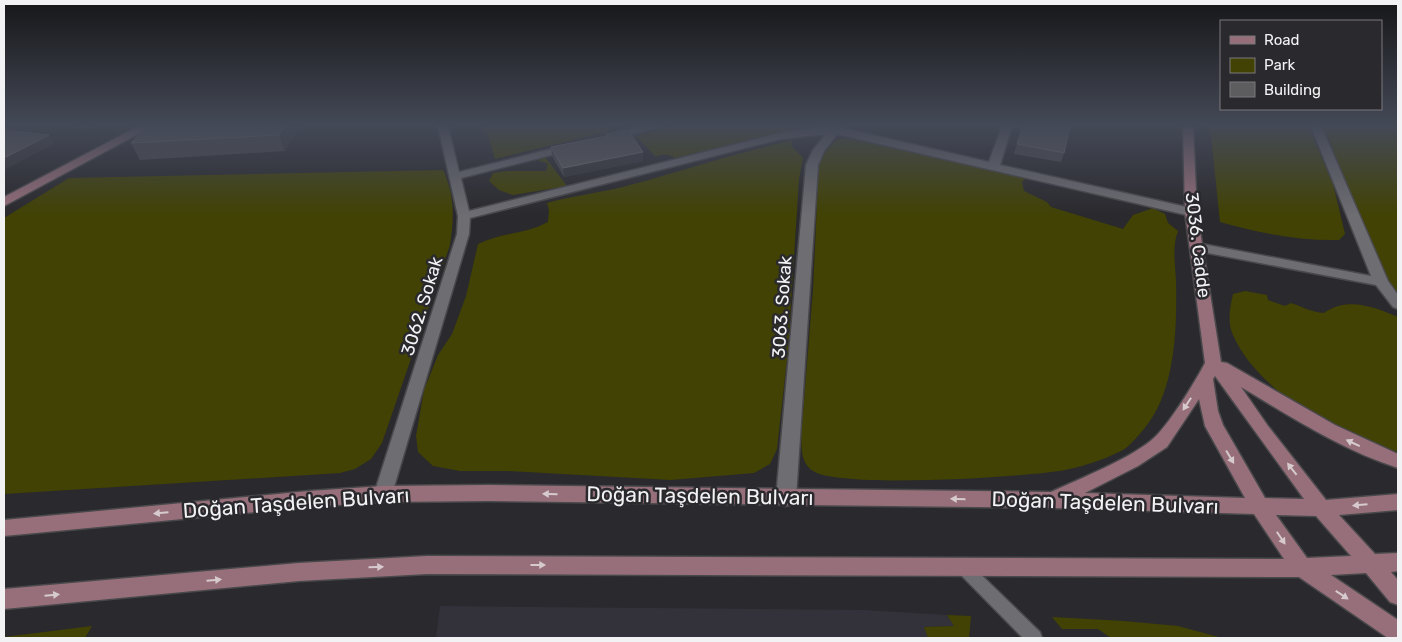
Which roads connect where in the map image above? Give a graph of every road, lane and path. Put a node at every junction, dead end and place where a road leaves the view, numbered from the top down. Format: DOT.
graph roads {
  1 [pos="91,156"];
  2 [pos="451,156"];
  3 [pos="536,156"];
  4 [pos="702,156"];
  5 [pos="816,156"];
  6 [pos="955,156"];
  7 [pos="997,156"];
  8 [pos="1189,156"];
  9 [pos="1328,156"];
  10 [pos="994,165"];
  11 [pos="456,176"];
  12 [pos="4,202"];
  13 [pos="1191,212"];
  14 [pos="464,216"];
  15 [pos="1197,248"];
  16 [pos="1381,282"];
  17 [pos="1398,304"];
  18 [pos="1213,363"];
  19 [pos="1398,461"];
  20 [pos="383,494"];
  21 [pos="786,498"];
  22 [pos="1052,500"];
  23 [pos="1398,502"];
  24 [pos="1260,507"];
  25 [pos="1322,508"];
  26 [pos="4,528"];
  27 [pos="1398,562"];
  28 [pos="1370,564"];
  29 [pos="962,566"];
  30 [pos="1302,568"];
  31 [pos="1398,595"];
  32 [pos="4,599"];
  33 [pos="1398,632"];
  34 [pos="1034,638"];
  1 -- 12 [label="main road"];
  2 -- 11 [label="street, 3062. Sokak"];
  3 -- 11 [label="street"];
  4 -- 14 [label="street"];
  5 -- 21 [label="street, 3063. Sokak"];
  6 -- 10 [label="street"];
  7 -- 10 [label="street"];
  8 -- 13 [label="main road, 3036. Cadde"];
  9 -- 16 [label="street"];
  10 -- 13 [label="street"];
  11 -- 14 [label="street, 3062. Sokak"];
  13 -- 15 [label="main road, 3036. Cadde"];
  14 -- 20 [label="street, 3062. Sokak"];
  15 -- 16 [label="street"];
  15 -- 18 [label="main road, 3036. Cadde"];
  16 -- 17 [label="street"];
  19 -- 18 [label="main road, one-way"];
  18 -- 22 [label="main road, one-way"];
  18 -- 24 [label="main road, 3036. Cadde, one-way"];
  25 -- 18 [label="main road, one-way"];
  21 -- 20 [label="main road, Doğan Taşdelen Bulvarı, one-way"];
  20 -- 26 [label="main road, Doğan Taşdelen Bulvarı, one-way"];
  22 -- 21 [label="main road, Doğan Taşdelen Bulvarı, one-way"];
  22 -- 24 [label="main road, Doğan Taşdelen Bulvarı"];
  23 -- 25 [label="main road, Doğan Taşdelen Bulvarı, one-way"];
  24 -- 25 [label="main road, Doğan Taşdelen Bulvarı"];
  24 -- 30 [label="main road, 3036. Cadde, one-way"];
  25 -- 28 [label="main road"];
  27 -- 28 [label="main road"];
  28 -- 30 [label="main road"];
  28 -- 31 [label="main road"];
  29 -- 30 [label="main road"];
  32 -- 29 [label="main road, one-way"];
  29 -- 34 [label="lane"];
  30 -- 33 [label="main road, one-way"];
}
